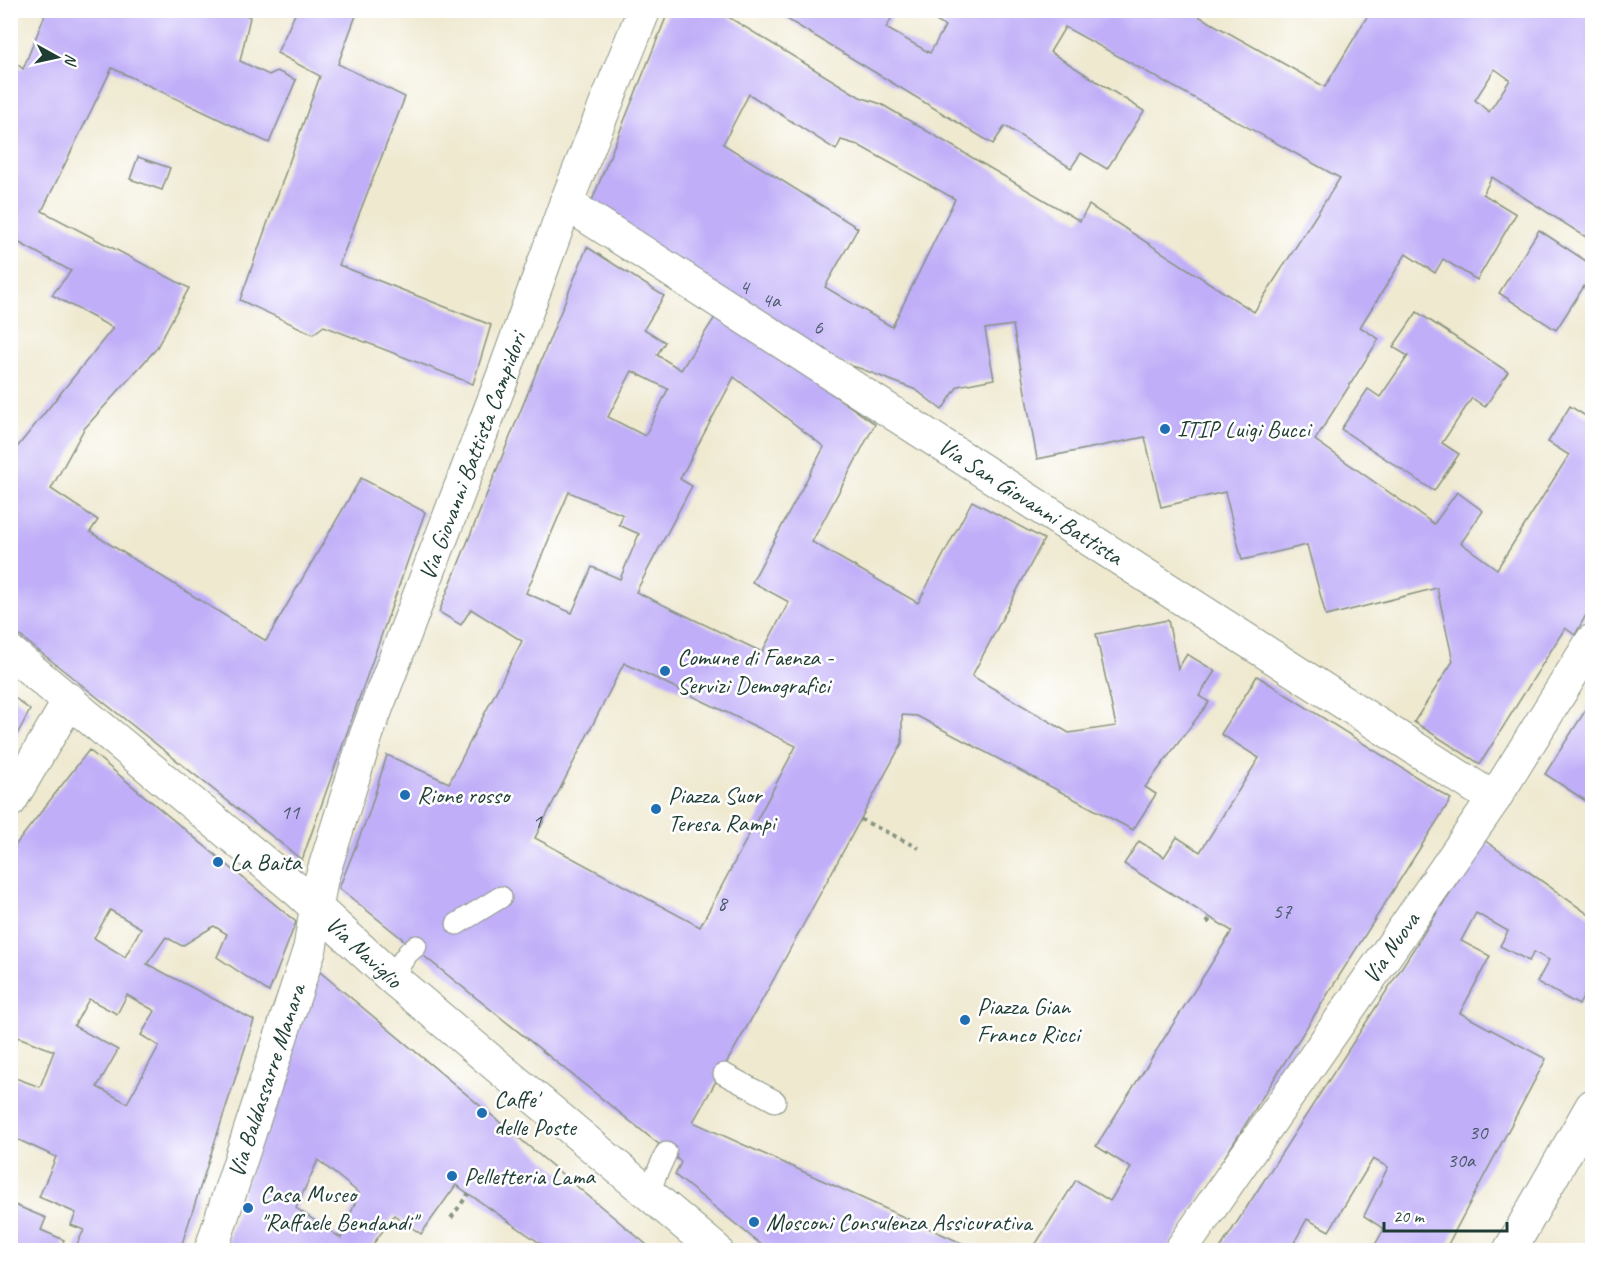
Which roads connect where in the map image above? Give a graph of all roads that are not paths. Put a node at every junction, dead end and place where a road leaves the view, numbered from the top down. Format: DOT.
graph roads {
  1 [pos="644,10"];
  2 [pos="566,203"];
  3 [pos="1593,641"];
  4 [pos="10,652"];
  5 [pos="70,700"];
  6 [pos="1494,799"];
  7 [pos="10,801"];
  8 [pos="501,897"];
  9 [pos="317,908"];
  10 [pos="457,924"];
  11 [pos="416,946"];
  12 [pos="391,978"];
  13 [pos="724,1074"];
  14 [pos="775,1101"];
  15 [pos="1593,1106"];
  16 [pos="666,1153"];
  17 [pos="648,1193"];
  18 [pos="211,1251"];
  19 [pos="716,1251"];
  20 [pos="1181,1251"];
  21 [pos="1510,1251"];
  1 -- 2 [label="street, Via Giovanni Battista Campidori"];
  2 -- 6 [label="street, Via San Giovanni Battista"];
  2 -- 9 [label="street, Via Giovanni Battista Campidori"];
  3 -- 6 [label="street, Via Nuova"];
  4 -- 5 [label="street, Via Naviglio"];
  5 -- 7 [label="street"];
  5 -- 9 [label="street, Via Naviglio"];
  6 -- 20 [label="street, Via Nuova"];
  8 -- 10 [label="lane"];
  9 -- 12 [label="street, Via Naviglio"];
  9 -- 18 [label="street, Via Baldassarre Manara"];
  11 -- 12 [label="lane"];
  12 -- 17 [label="street, Via Naviglio"];
  13 -- 14 [label="lane"];
  15 -- 21 [label="street"];
  16 -- 17 [label="lane"];
  17 -- 19 [label="street, Via Naviglio"];
}
